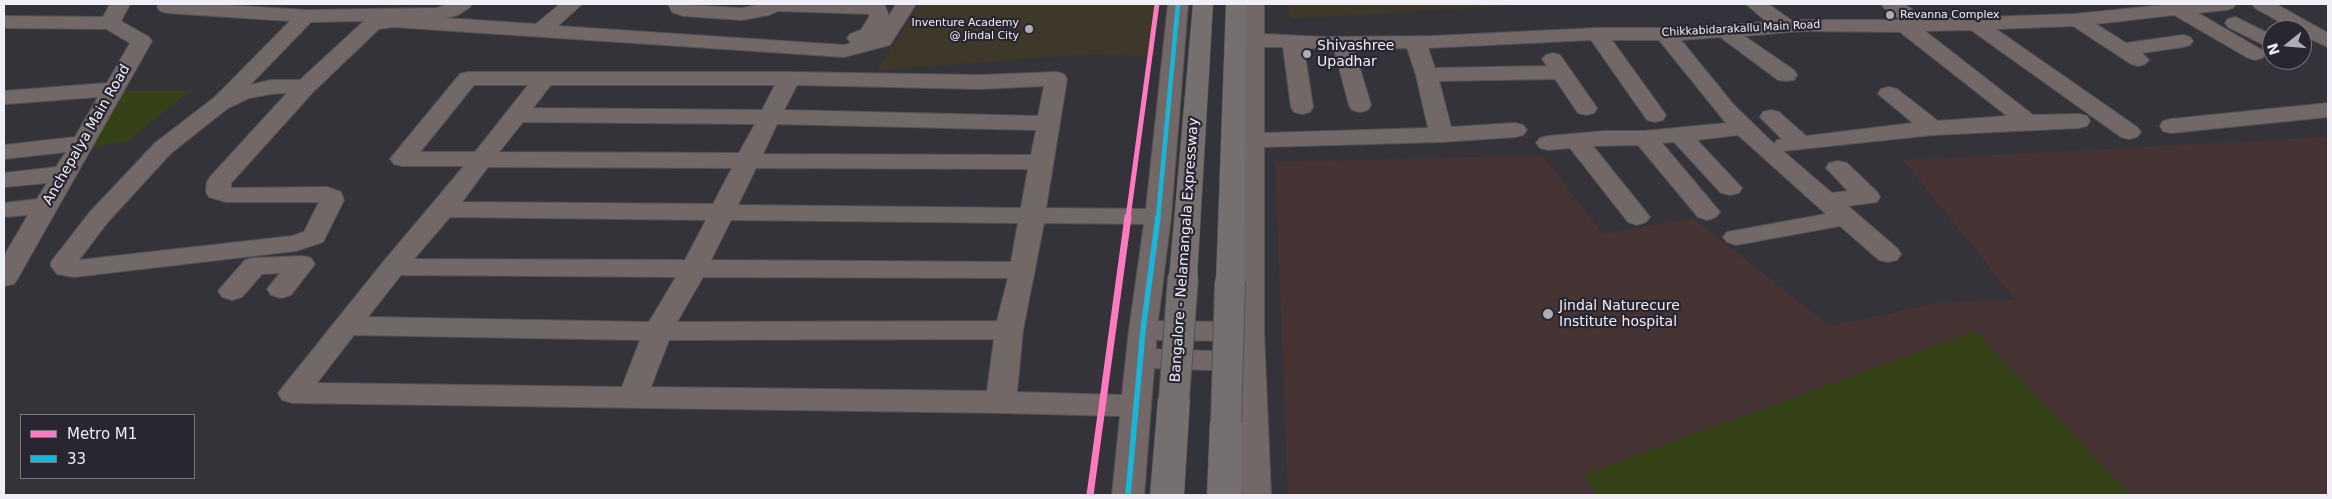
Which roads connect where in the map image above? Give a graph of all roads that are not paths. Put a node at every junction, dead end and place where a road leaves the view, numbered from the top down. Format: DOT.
graph roads {
  1 [pos="169,4"];
  2 [pos="462,4"];
  3 [pos="572,4"];
  4 [pos="678,4"];
  5 [pos="906,4"];
  6 [pos="1178,4"];
  7 [pos="1203,4"];
  8 [pos="1236,4"];
  9 [pos="1254,4"];
  10 [pos="1756,4"];
  11 [pos="1891,4"];
  12 [pos="2226,4"];
  13 [pos="2262,4"];
  14 [pos="2204,6"];
  15 [pos="2164,8"];
  16 [pos="115,13"];
  17 [pos="1978,13"];
  18 [pos="306,16"];
  19 [pos="2077,20"];
  20 [pos="4,22"];
  21 [pos="26,22"];
  22 [pos="547,25"];
  23 [pos="1786,26"];
  24 [pos="1913,26"];
  25 [pos="1724,30"];
  26 [pos="1664,33"];
  27 [pos="1597,34"];
  28 [pos="1539,37"];
  29 [pos="2262,38"];
  30 [pos="4,40"];
  31 [pos="1254,40"];
  32 [pos="1293,41"];
  33 [pos="2183,41"];
  34 [pos="2328,41"];
  35 [pos="1342,42"];
  36 [pos="1415,42"];
  37 [pos="749,45"];
  38 [pos="2255,54"];
  39 [pos="1561,72"];
  40 [pos="1427,75"];
  41 [pos="1786,75"];
  42 [pos="545,78"];
  43 [pos="789,78"];
  44 [pos="306,86"];
  45 [pos="114,89"];
  46 [pos="1888,94"];
  47 [pos="7,97"];
  48 [pos="220,103"];
  49 [pos="1360,106"];
  50 [pos="1302,107"];
  51 [pos="1586,108"];
  52 [pos="2328,110"];
  53 [pos="1655,114"];
  54 [pos="516,115"];
  55 [pos="770,117"];
  56 [pos="2079,120"];
  57 [pos="1855,121"];
  58 [pos="2028,122"];
  59 [pos="1048,123"];
  60 [pos="2171,126"];
  61 [pos="1744,128"];
  62 [pos="1933,128"];
  63 [pos="1515,130"];
  64 [pos="2129,132"];
  65 [pos="1679,134"];
  66 [pos="1785,134"];
  67 [pos="1441,135"];
  68 [pos="1645,138"];
  69 [pos="1252,140"];
  70 [pos="1578,141"];
  71 [pos="82,143"];
  72 [pos="1548,143"];
  73 [pos="4,152"];
  74 [pos="480,160"];
  75 [pos="747,160"];
  76 [pos="1042,162"];
  77 [pos="1838,168"];
  78 [pos="64,174"];
  79 [pos="4,180"];
  80 [pos="1730,188"];
  81 [pos="1825,201"];
  82 [pos="46,206"];
  83 [pos="443,209"];
  84 [pos="4,210"];
  85 [pos="1707,212"];
  86 [pos="720,213"];
  87 [pos="1033,215"];
  88 [pos="1158,217"];
  89 [pos="1637,217"];
  90 [pos="1844,218"];
  91 [pos="1736,237"];
  92 [pos="1888,254"];
  93 [pos="260,256"];
  94 [pos="393,268"];
  95 [pos="693,270"];
  96 [pos="1023,270"];
  97 [pos="4,278"];
  98 [pos="281,289"];
  99 [pos="232,291"];
  100 [pos="346,326"];
  101 [pos="1009,330"];
  102 [pos="1143,330"];
  103 [pos="658,331"];
  104 [pos="1250,332"];
  105 [pos="1141,358"];
  106 [pos="1251,362"];
  107 [pos="633,396"];
  108 [pos="1001,402"];
  109 [pos="1136,406"];
  110 [pos="1128,495"];
  111 [pos="1166,495"];
  112 [pos="1224,495"];
  113 [pos="1255,495"];
  1 -- 18 [label="street"];
  2 -- 18 [label="street"];
  3 -- 22 [label="street"];
  4 -- 37 [label="street"];
  5 -- 37 [label="street"];
  6 -- 88 [label="street"];
  7 -- 111 [label="highway, Bangalore - Nelamangala Expressway, bridge"];
  8 -- 112 [label="highway, bridge"];
  9 -- 31 [label="street"];
  10 -- 23 [label="street"];
  11 -- 24 [label="street"];
  12 -- 14 [label="street, Chikkabidarakallu Main Road"];
  13 -- 34 [label="street"];
  14 -- 15 [label="street, Chikkabidarakallu Main Road"];
  14 -- 29 [label="street"];
  15 -- 19 [label="street, Chikkabidarakallu Main Road"];
  15 -- 38 [label="street"];
  16 -- 21 [label="street"];
  16 -- 45 [label="street, Anchepalya Main Road"];
  17 -- 19 [label="street, Chikkabidarakallu Main Road"];
  17 -- 24 [label="street, Chikkabidarakallu Main Road"];
  17 -- 64 [label="street"];
  18 -- 48 [label="street"];
  19 -- 33 [label="street"];
  20 -- 21 [label="street"];
  21 -- 30 [label="street"];
  22 -- 37 [label="street"];
  22 -- 44 [label="street"];
  23 -- 24 [label="street, Chikkabidarakallu Main Road"];
  23 -- 25 [label="street, Chikkabidarakallu Main Road"];
  24 -- 58 [label="street"];
  25 -- 26 [label="street, Chikkabidarakallu Main Road"];
  25 -- 41 [label="street"];
  26 -- 27 [label="street, Chikkabidarakallu Main Road"];
  26 -- 61 [label="street"];
  27 -- 28 [label="street, Chikkabidarakallu Main Road"];
  27 -- 53 [label="street"];
  28 -- 36 [label="street, Chikkabidarakallu Main Road"];
  28 -- 39 [label="street"];
  31 -- 32 [label="street, Chikkabidarakallu Main Road"];
  31 -- 69 [label="street"];
  32 -- 35 [label="street, Chikkabidarakallu Main Road"];
  32 -- 50 [label="street"];
  35 -- 36 [label="street, Chikkabidarakallu Main Road"];
  35 -- 49 [label="street"];
  36 -- 40 [label="street"];
  39 -- 40 [label="street"];
  39 -- 51 [label="street"];
  40 -- 67 [label="street"];
  42 -- 43 [label="street"];
  42 -- 54 [label="street"];
  42 -- 74 [label="street"];
  43 -- 55 [label="street"];
  43 -- 59 [label="street"];
  44 -- 48 [label="street"];
  44 -- 93 [label="street"];
  45 -- 47 [label="street"];
  45 -- 71 [label="street, Anchepalya Main Road"];
  46 -- 62 [label="street"];
  48 -- 93 [label="street"];
  52 -- 60 [label="street"];
  54 -- 55 [label="street"];
  54 -- 74 [label="street"];
  55 -- 59 [label="street"];
  55 -- 75 [label="street"];
  56 -- 58 [label="street"];
  57 -- 66 [label="street"];
  58 -- 62 [label="street"];
  59 -- 76 [label="street"];
  61 -- 65 [label="street"];
  61 -- 81 [label="street"];
  62 -- 66 [label="street"];
  63 -- 67 [label="street"];
  65 -- 68 [label="street"];
  65 -- 80 [label="street"];
  67 -- 69 [label="street"];
  68 -- 70 [label="street"];
  68 -- 85 [label="street"];
  69 -- 104 [label="street"];
  70 -- 72 [label="street"];
  70 -- 89 [label="street"];
  71 -- 73 [label="street"];
  71 -- 78 [label="street, Anchepalya Main Road"];
  74 -- 75 [label="street"];
  74 -- 83 [label="street"];
  75 -- 76 [label="street"];
  75 -- 86 [label="street"];
  76 -- 87 [label="street"];
  77 -- 81 [label="street"];
  78 -- 79 [label="street"];
  78 -- 82 [label="street, Anchepalya Main Road"];
  81 -- 90 [label="street"];
  82 -- 84 [label="street"];
  82 -- 97 [label="street, Anchepalya Main Road"];
  83 -- 86 [label="street"];
  83 -- 94 [label="street"];
  86 -- 87 [label="street"];
  86 -- 95 [label="street"];
  87 -- 88 [label="street"];
  87 -- 96 [label="street"];
  88 -- 102 [label="street"];
  90 -- 91 [label="street"];
  90 -- 92 [label="street"];
  93 -- 98 [label="street"];
  93 -- 99 [label="street"];
  94 -- 95 [label="street"];
  94 -- 100 [label="street"];
  95 -- 96 [label="street"];
  95 -- 103 [label="street"];
  96 -- 101 [label="street"];
  100 -- 103 [label="street"];
  100 -- 107 [label="street"];
  101 -- 103 [label="street"];
  101 -- 108 [label="street"];
  102 -- 104 [label="street"];
  102 -- 105 [label="street"];
  103 -- 107 [label="street"];
  104 -- 106 [label="street"];
  105 -- 106 [label="street"];
  105 -- 109 [label="street"];
  106 -- 113 [label="street"];
  107 -- 108 [label="street"];
  108 -- 109 [label="street"];
  109 -- 110 [label="street"];
}
